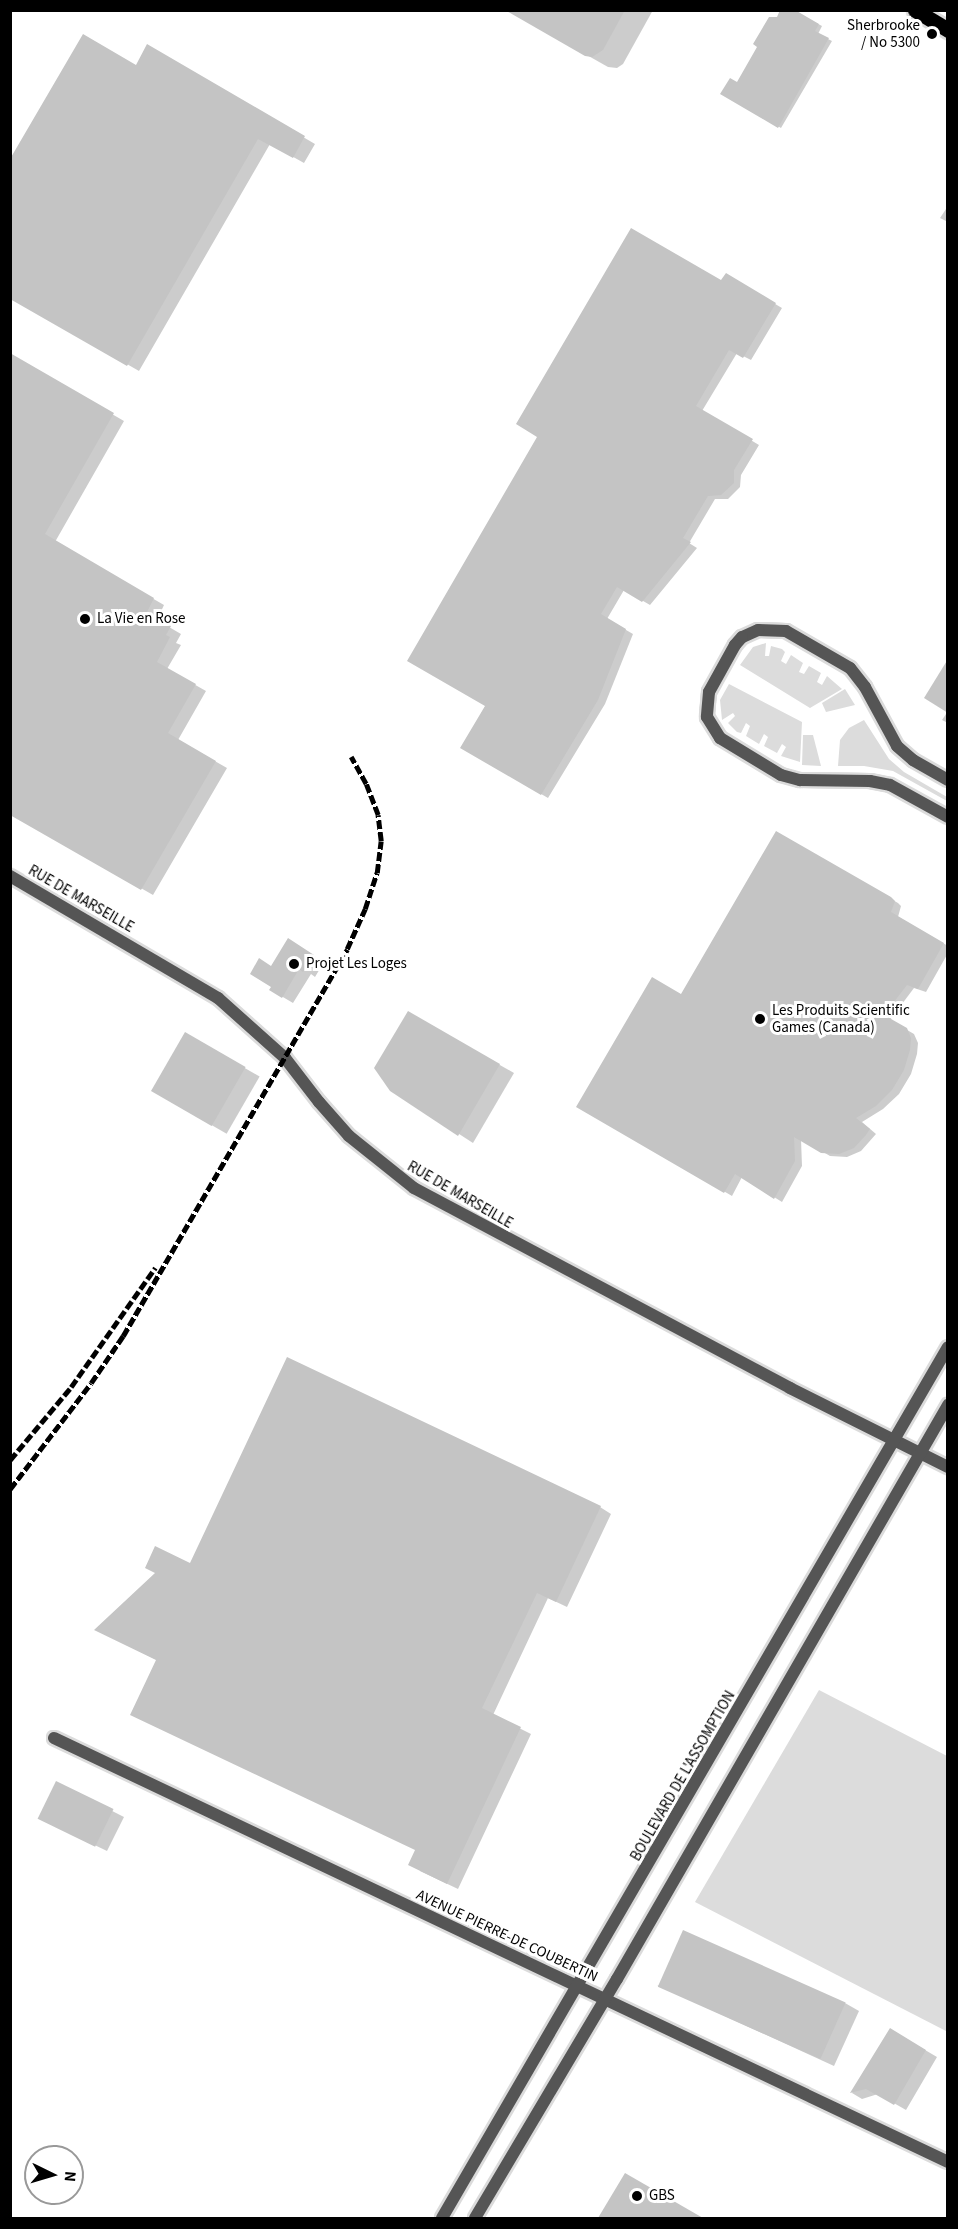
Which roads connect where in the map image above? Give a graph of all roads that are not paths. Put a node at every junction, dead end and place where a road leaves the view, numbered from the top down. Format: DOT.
graph roads {
  1 [pos="915,10"];
  2 [pos="948,30"];
  3 [pos="948,780"];
  4 [pos="948,817"];
  5 [pos="10,876"];
  6 [pos="948,1347"];
  7 [pos="948,1405"];
  8 [pos="892,1441"];
  9 [pos="919,1454"];
  10 [pos="948,1467"];
  11 [pos="54,1738"];
  12 [pos="577,1986"];
  13 [pos="605,1999"];
  14 [pos="948,2162"];
  15 [pos="442,2218"];
  16 [pos="475,2218"];
  1 -- 2 [label="main road"];
  3 -- 4 [label="street"];
  5 -- 8 [label="street, RUE DE MARSEILLE"];
  6 -- 8 [label="street, BOULEVARD DE L'ASSOMPTION"];
  7 -- 9 [label="street"];
  8 -- 9 [label="street, RUE DE MARSEILLE"];
  8 -- 12 [label="street, BOULEVARD DE L'ASSOMPTION"];
  9 -- 10 [label="street, RUE DE MARSEILLE"];
  9 -- 13 [label="street"];
  11 -- 12 [label="street, AVENUE PIERRE-DE COUBERTIN"];
  12 -- 13 [label="street, AVENUE PIERRE-DE COUBERTIN"];
  12 -- 15 [label="street, BOULEVARD DE L'ASSOMPTION"];
  13 -- 14 [label="street, AVENUE PIERRE-DE COUBERTIN"];
  13 -- 16 [label="street"];
}
